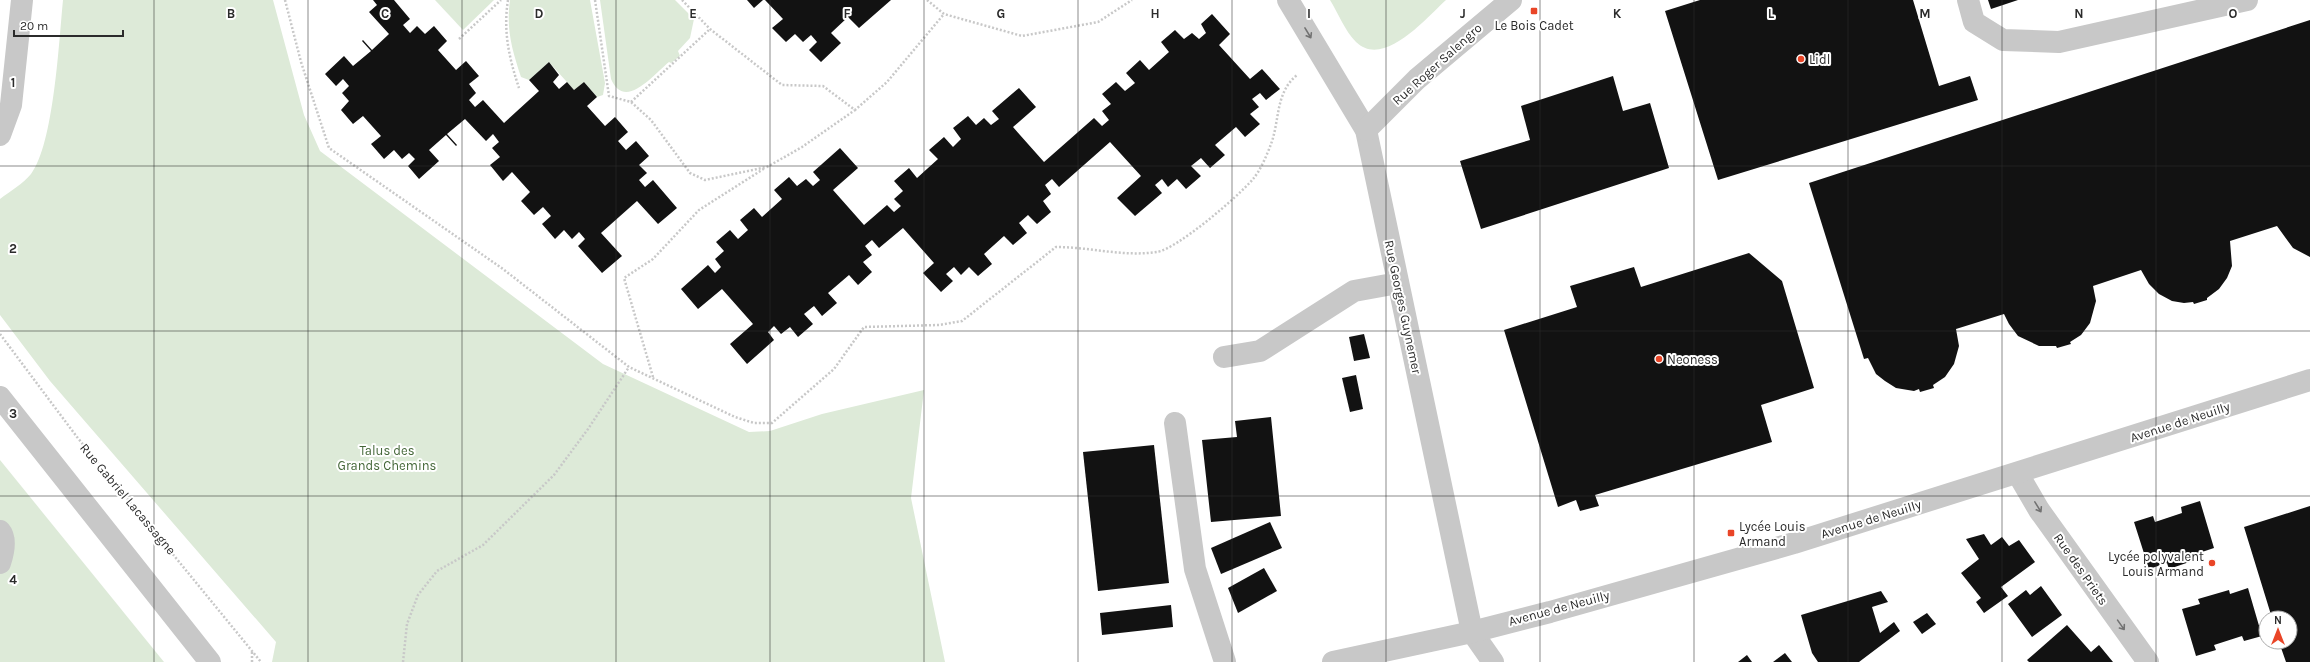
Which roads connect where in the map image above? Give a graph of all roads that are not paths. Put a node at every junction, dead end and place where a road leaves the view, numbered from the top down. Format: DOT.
graph roads {
  1 [pos="22,0"];
  2 [pos="1288,0"];
  3 [pos="1511,0"];
  4 [pos="1968,0"];
  5 [pos="2247,0"];
  6 [pos="1366,130"];
  7 [pos="0,135"];
  8 [pos="1398,283"];
  9 [pos="1224,357"];
  10 [pos="2310,380"];
  11 [pos="0,397"];
  12 [pos="1175,423"];
  13 [pos="2018,474"];
  14 [pos="0,531"];
  15 [pos="0,563"];
  16 [pos="1472,632"];
  17 [pos="210,662"];
  18 [pos="1225,662"];
  19 [pos="1333,662"];
  20 [pos="1492,662"];
  21 [pos="2148,662"];
  1 -- 7 [label="street"];
  2 -- 6 [label="street, Rue Georges Guynemer, one-way"];
  3 -- 6 [label="street, Rue Roger Salengro"];
  4 -- 5 [label="street"];
  6 -- 8 [label="street, Rue Georges Guynemer"];
  8 -- 9 [label="street"];
  8 -- 16 [label="street, Rue Georges Guynemer"];
  10 -- 13 [label="street, Avenue de Neuilly"];
  11 -- 17 [label="street"];
  12 -- 18 [label="street"];
  13 -- 16 [label="street, Avenue de Neuilly"];
  13 -- 21 [label="street, Rue des Priets, one-way"];
  14 -- 15 [label="street"];
  16 -- 19 [label="street, Avenue de Neuilly"];
  16 -- 20 [label="street"];
}
